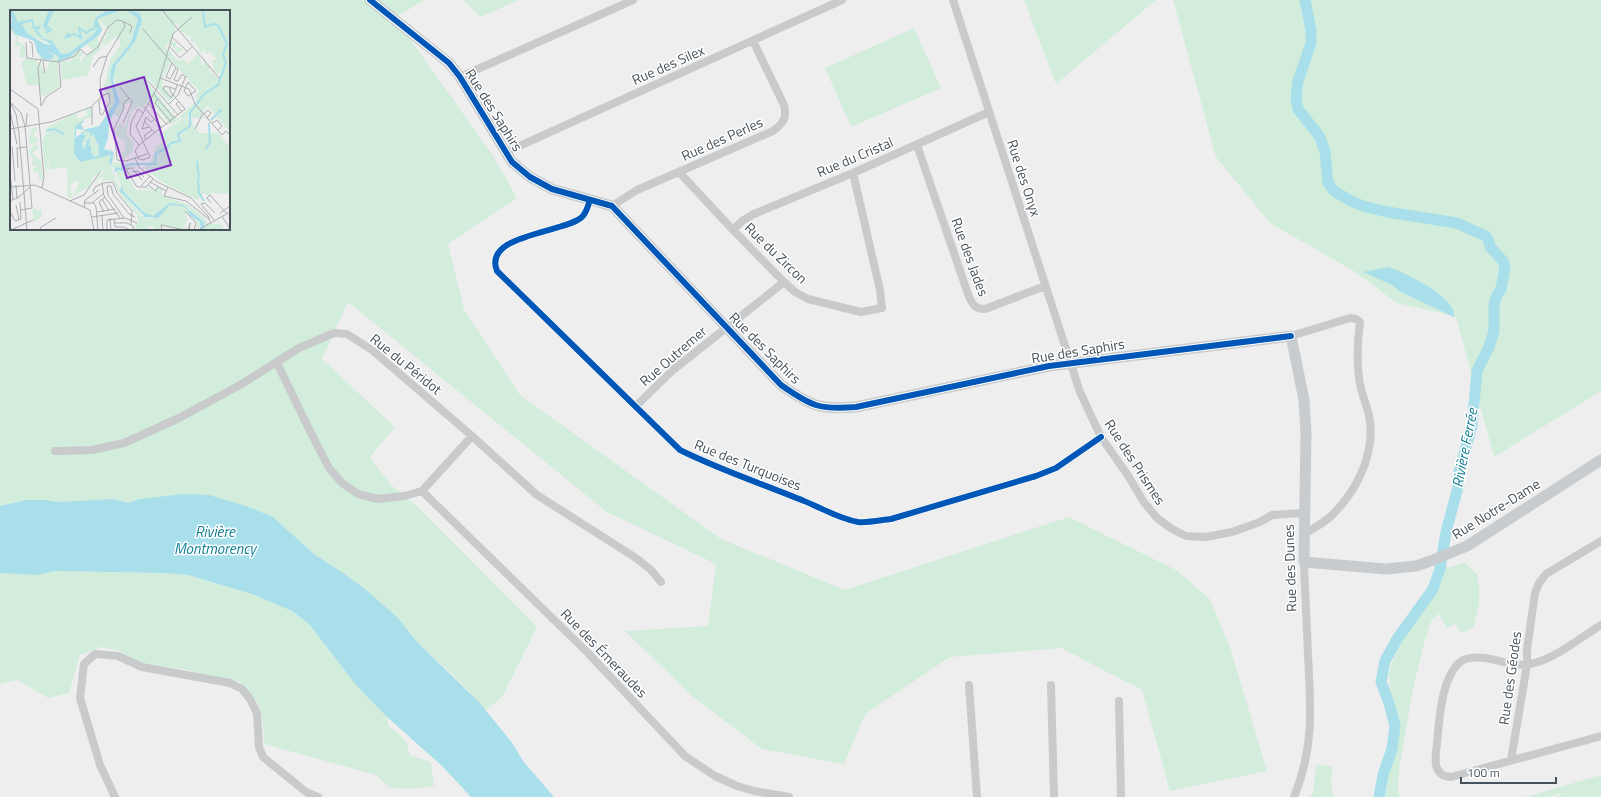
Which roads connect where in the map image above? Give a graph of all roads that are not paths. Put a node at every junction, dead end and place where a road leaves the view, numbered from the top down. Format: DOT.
graph roads {
  1 [pos="370,0"];
  2 [pos="633,0"];
  3 [pos="842,0"];
  4 [pos="952,0"];
  5 [pos="753,41"];
  6 [pos="460,77"];
  7 [pos="989,112"];
  8 [pos="917,145"];
  9 [pos="506,152"];
  10 [pos="679,172"];
  11 [pos="853,173"];
  12 [pos="590,200"];
  13 [pos="612,206"];
  14 [pos="733,230"];
  15 [pos="784,282"];
  16 [pos="1046,286"];
  17 [pos="727,327"];
  18 [pos="1291,336"];
  19 [pos="277,363"];
  20 [pos="1070,363"];
  21 [pos="636,406"];
  22 [pos="472,436"];
  23 [pos="1101,437"];
  24 [pos="55,451"];
  25 [pos="1601,460"];
  26 [pos="422,491"];
  27 [pos="1304,513"];
  28 [pos="1304,534"];
  29 [pos="1601,541"];
  30 [pos="1304,562"];
  31 [pos="661,582"];
  32 [pos="1601,625"];
  33 [pos="1527,665"];
  34 [pos="969,685"];
  35 [pos="1051,685"];
  36 [pos="1119,700"];
  37 [pos="1601,736"];
  38 [pos="1511,760"];
  39 [pos="115,797"];
  40 [pos="318,797"];
  41 [pos="789,797"];
  42 [pos="977,797"];
  43 [pos="1054,797"];
  44 [pos="1121,797"];
  45 [pos="1294,797"];
  1 -- 6 [label="street, Rue des Saphirs"];
  2 -- 6 [label="street"];
  3 -- 5 [label="street, Rue des Silex"];
  4 -- 7 [label="street, Rue des Onyx"];
  5 -- 9 [label="street, Rue des Silex"];
  5 -- 10 [label="street, Rue des Perles"];
  6 -- 9 [label="street, Rue des Saphirs"];
  7 -- 8 [label="street, Rue du Cristal"];
  7 -- 16 [label="street, Rue des Onyx"];
  8 -- 11 [label="street, Rue du Cristal"];
  8 -- 16 [label="street, Rue des Jades"];
  9 -- 12 [label="street, Rue des Saphirs"];
  10 -- 13 [label="street, Rue des Perles"];
  10 -- 14 [label="street, Rue du Zircon"];
  11 -- 14 [label="street, Rue du Cristal"];
  11 -- 15 [label="street, Rue du Zircon"];
  12 -- 13 [label="street, Rue des Saphirs"];
  12 -- 21 [label="street, Rue des Turquoises"];
  13 -- 17 [label="street, Rue des Saphirs"];
  14 -- 15 [label="street, Rue du Zircon"];
  15 -- 17 [label="street, Rue Outremer"];
  16 -- 20 [label="street, Rue des Onyx"];
  17 -- 20 [label="street, Rue des Saphirs"];
  17 -- 21 [label="street, Rue Outremer"];
  18 -- 20 [label="street, Rue des Saphirs"];
  18 -- 27 [label="street, Rue des Dunes"];
  18 -- 28 [label="street, Rue des Saphirs"];
  19 -- 22 [label="street, Rue du Péridot"];
  19 -- 24 [label="street, Rue du Péridot"];
  19 -- 26 [label="street"];
  20 -- 23 [label="street, Rue des Prismes"];
  21 -- 23 [label="street, Rue des Turquoises"];
  22 -- 26 [label="street"];
  22 -- 31 [label="street, Rue du Péridot"];
  23 -- 27 [label="street, Rue des Prismes"];
  25 -- 30 [label="street, Rue Notre-Dame"];
  26 -- 41 [label="street, Rue des Émeraudes"];
  27 -- 28 [label="street, Rue des Dunes"];
  28 -- 30 [label="street, Rue des Dunes"];
  29 -- 33 [label="street, Rue des Géodes"];
  30 -- 45 [label="street, Rue des Dunes"];
  32 -- 33 [label="street"];
  33 -- 38 [label="street, Rue des Géodes"];
  33 -- 38 [label="street"];
  34 -- 42 [label="street"];
  35 -- 43 [label="street"];
  36 -- 44 [label="street"];
  37 -- 38 [label="street"];
  39 -- 40 [label="street"];
}
